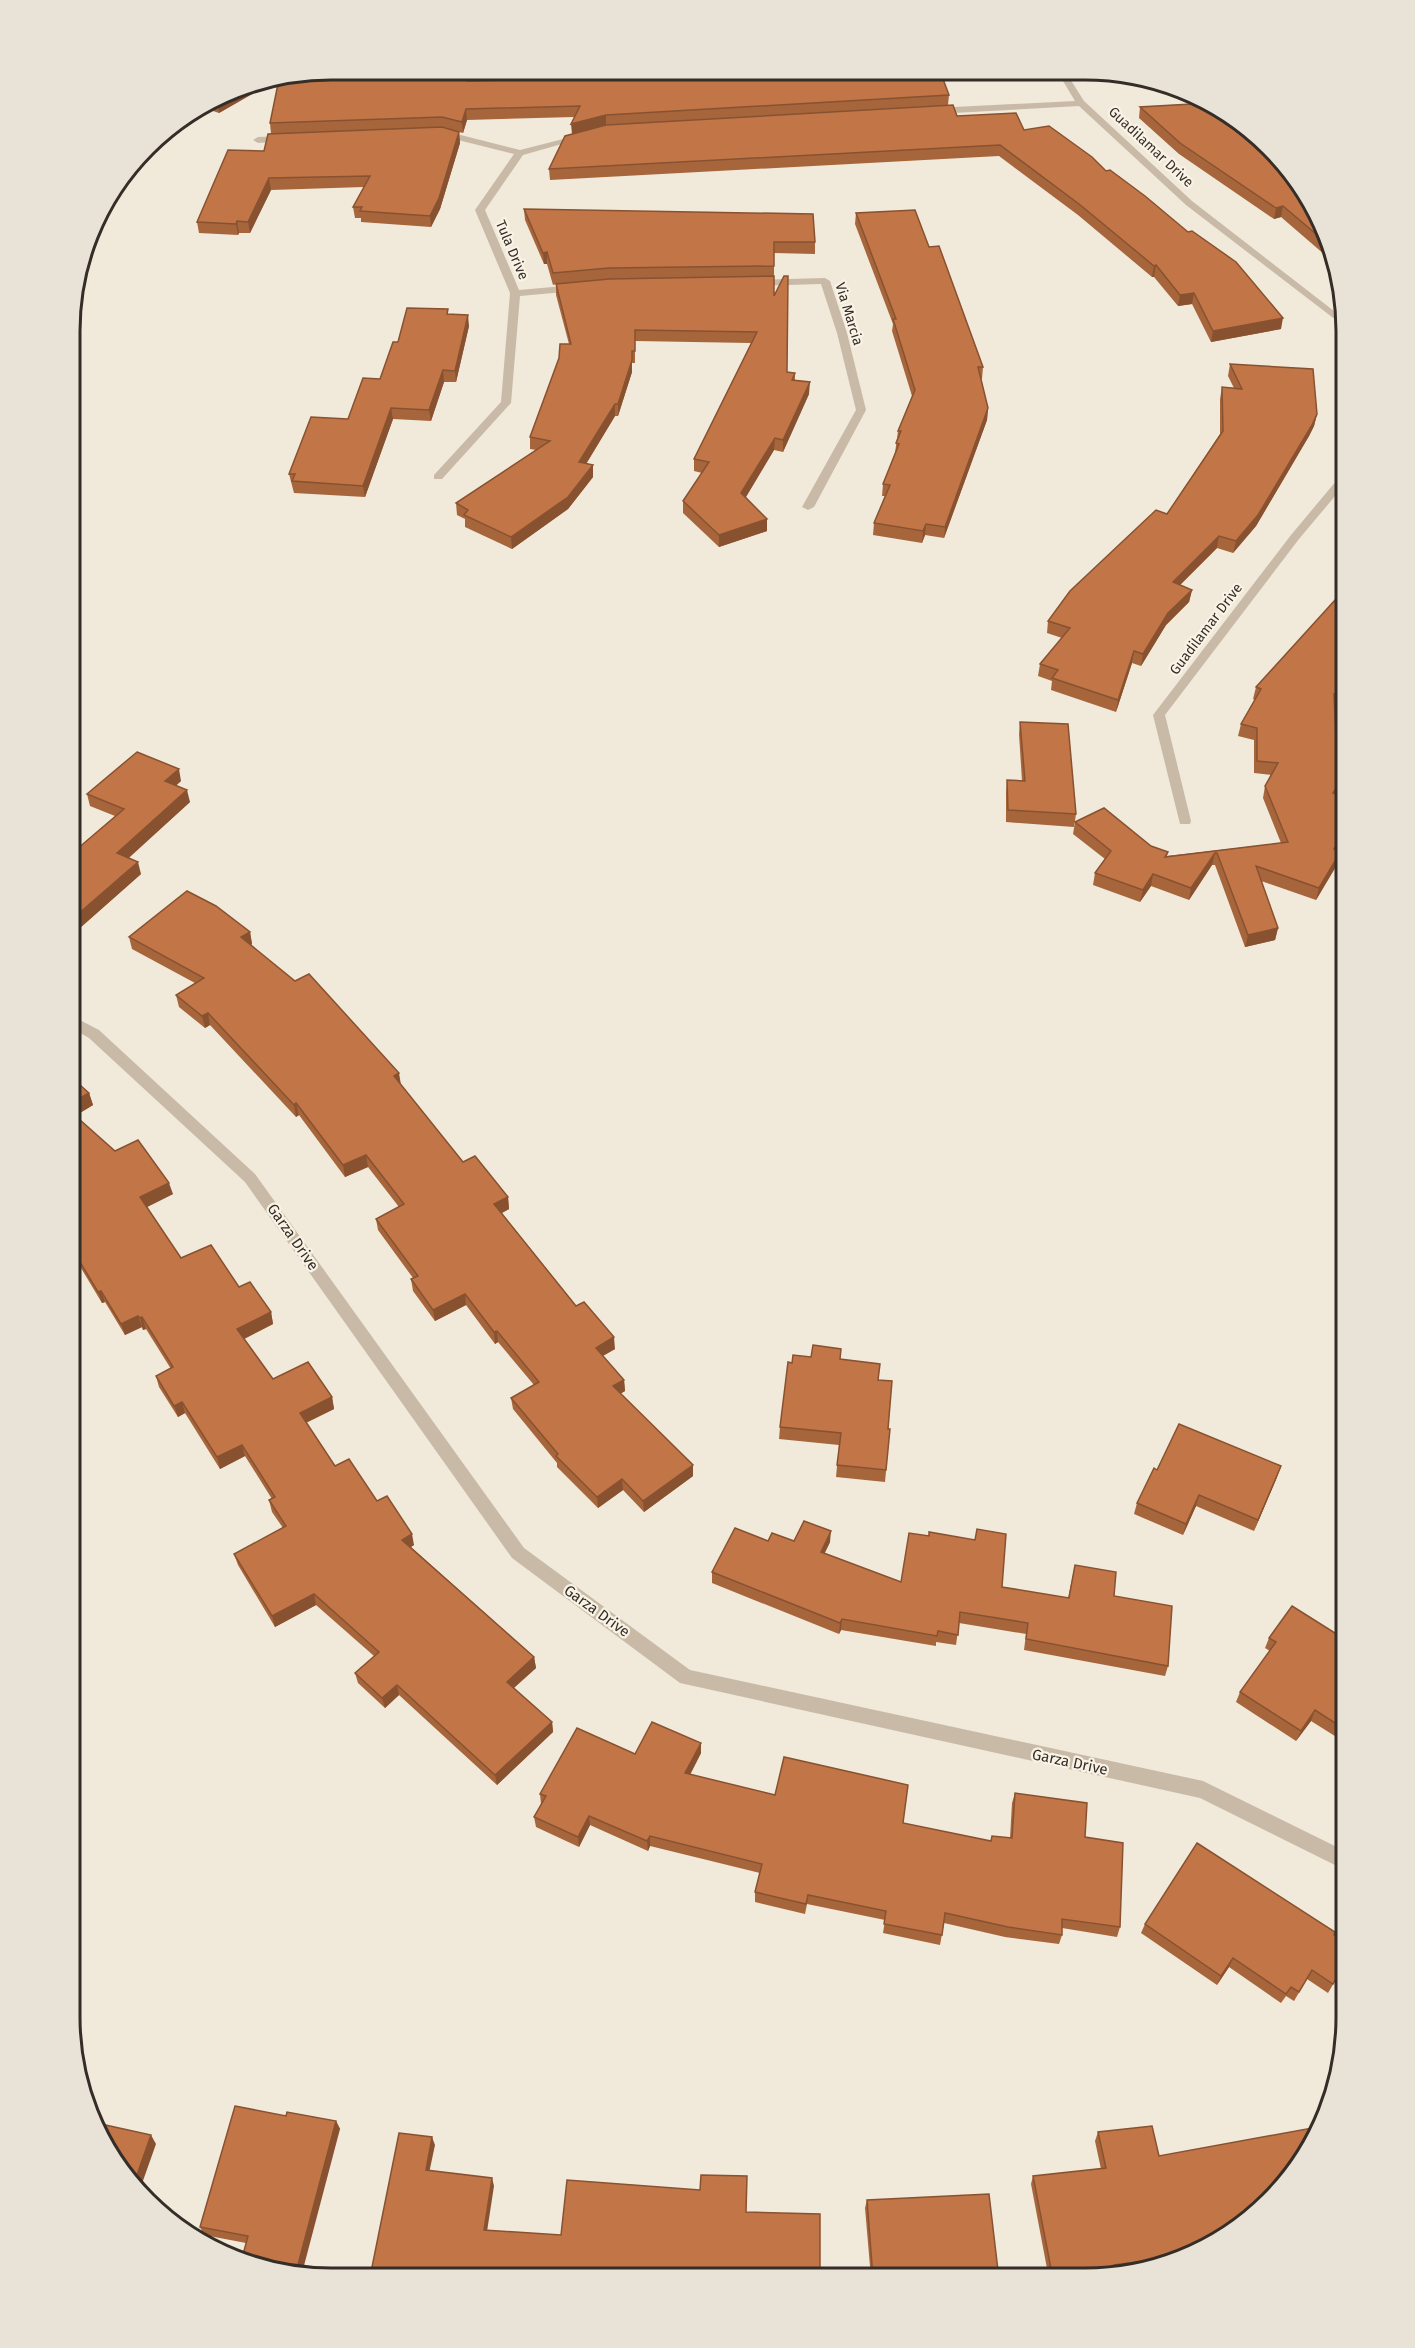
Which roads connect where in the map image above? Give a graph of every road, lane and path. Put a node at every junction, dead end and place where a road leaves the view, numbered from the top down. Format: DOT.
graph roads {
  1 [pos="1066,80"];
  2 [pos="1082,103"];
  3 [pos="927,111"];
  4 [pos="431,134"];
  5 [pos="586,136"];
  6 [pos="292,139"];
  7 [pos="258,140"];
  8 [pos="520,153"];
  9 [pos="738,283"];
  10 [pos="586,287"];
  11 [pos="515,293"];
  12 [pos="1335,316"];
  13 [pos="438,477"];
  14 [pos="1336,488"];
  15 [pos="808,507"];
  16 [pos="1185,821"];
  17 [pos="80,1026"];
  18 [pos="1336,1856"];
  1 -- 2 [label="street, Guadilamar Drive"];
  2 -- 3 [label="street"];
  2 -- 12 [label="street, Guadilamar Drive"];
  4 -- 8 [label="street"];
  5 -- 8 [label="street"];
  6 -- 7 [label="street"];
  8 -- 11 [label="street, Tula Drive"];
  9 -- 15 [label="street, Via Marcia"];
  10 -- 11 [label="street"];
  11 -- 13 [label="street, Tula Drive"];
  14 -- 16 [label="street, Guadilamar Drive"];
  17 -- 18 [label="street, Garza Drive"];
}
